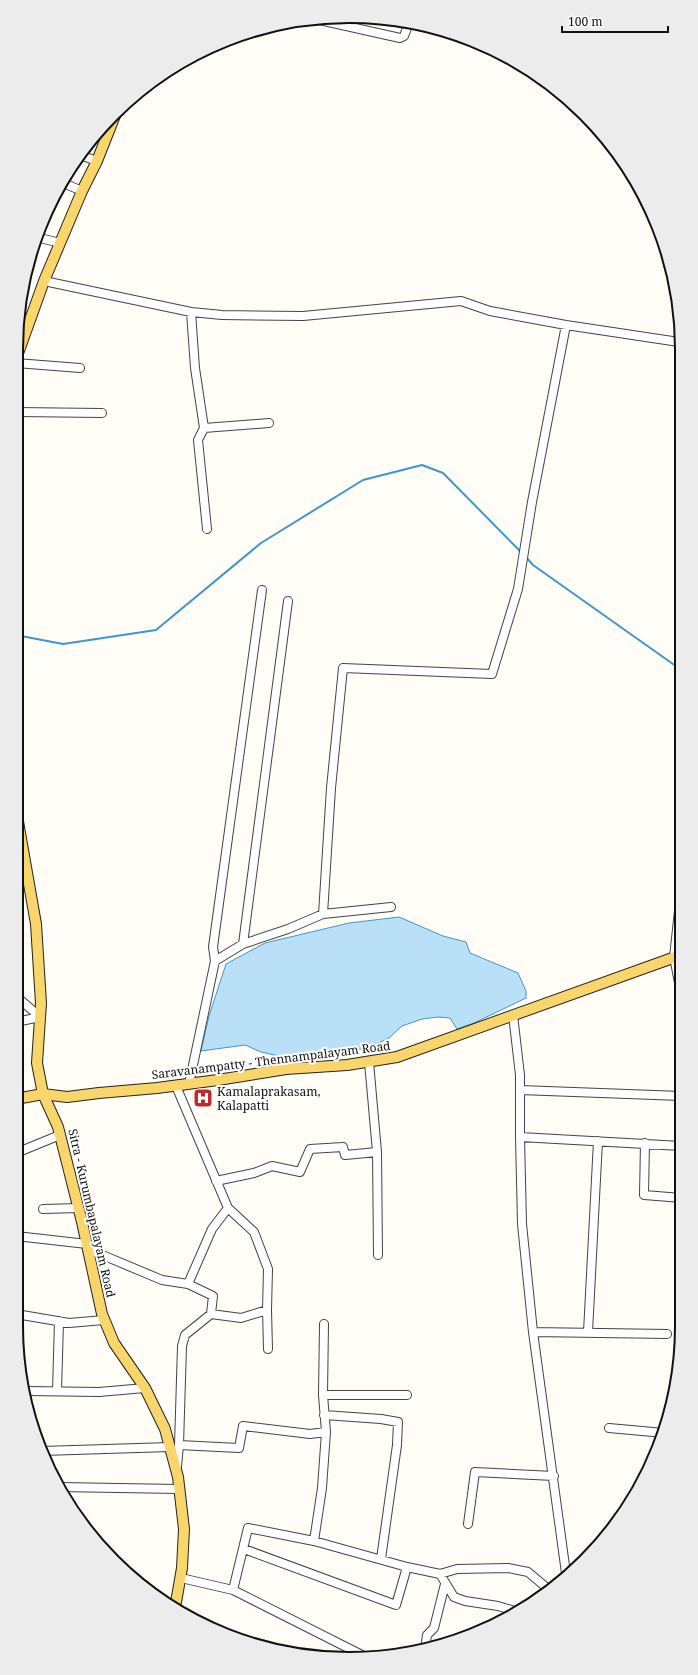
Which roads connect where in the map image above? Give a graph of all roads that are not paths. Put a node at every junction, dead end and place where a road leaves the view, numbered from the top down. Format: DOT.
graph roads {
  1 [pos="336,24"];
  2 [pos="407,28"];
  3 [pos="103,136"];
  4 [pos="86,157"];
  5 [pos="97,161"];
  6 [pos="68,185"];
  7 [pos="82,191"];
  8 [pos="42,239"];
  9 [pos="60,243"];
  10 [pos="44,281"];
  11 [pos="191,312"];
  12 [pos="566,325"];
  13 [pos="23,339"];
  14 [pos="675,341"];
  15 [pos="23,364"];
  16 [pos="80,368"];
  17 [pos="23,412"];
  18 [pos="102,413"];
  19 [pos="269,423"];
  20 [pos="204,428"];
  21 [pos="207,529"];
  22 [pos="262,590"];
  23 [pos="288,601"];
  24 [pos="23,850"];
  25 [pos="391,907"];
  26 [pos="323,914"];
  27 [pos="243,944"];
  28 [pos="675,957"];
  29 [pos="215,961"];
  30 [pos="23,1002"];
  31 [pos="513,1015"];
  32 [pos="40,1017"];
  33 [pos="23,1021"];
  34 [pos="369,1062"];
  35 [pos="189,1084"];
  36 [pos="176,1086"];
  37 [pos="520,1090"];
  38 [pos="43,1094"];
  39 [pos="675,1096"];
  40 [pos="23,1098"];
  41 [pos="60,1135"];
  42 [pos="520,1137"];
  43 [pos="598,1141"];
  44 [pos="644,1143"];
  45 [pos="675,1145"];
  46 [pos="23,1150"];
  47 [pos="377,1152"];
  48 [pos="216,1181"];
  49 [pos="675,1197"];
  50 [pos="78,1208"];
  51 [pos="228,1208"];
  52 [pos="43,1209"];
  53 [pos="23,1237"];
  54 [pos="87,1247"];
  55 [pos="378,1255"];
  56 [pos="188,1284"];
  57 [pos="267,1310"];
  58 [pos="211,1314"];
  59 [pos="23,1315"];
  60 [pos="104,1320"];
  61 [pos="59,1321"];
  62 [pos="324,1324"];
  63 [pos="533,1332"];
  64 [pos="588,1332"];
  65 [pos="667,1334"];
  66 [pos="268,1349"];
  67 [pos="145,1388"];
  68 [pos="29,1391"];
  69 [pos="56,1391"];
  70 [pos="323,1395"];
  71 [pos="407,1395"];
  72 [pos="324,1415"];
  73 [pos="609,1428"];
  74 [pos="326,1432"];
  75 [pos="657,1432"];
  76 [pos="175,1446"];
  77 [pos="48,1451"];
  78 [pos="554,1476"];
  79 [pos="66,1487"];
  80 [pos="179,1489"];
  81 [pos="468,1524"];
  82 [pos="314,1541"];
  83 [pos="244,1550"];
  84 [pos="381,1559"];
  85 [pos="407,1567"];
  86 [pos="566,1570"];
  87 [pos="440,1574"];
  88 [pos="181,1578"];
  89 [pos="446,1584"];
  90 [pos="545,1586"];
  91 [pos="233,1590"];
  92 [pos="176,1602"];
  93 [pos="509,1609"];
  94 [pos="426,1643"];
  95 [pos="355,1652"];
  1 -- 2 [label="street"];
  3 -- 5 [label="main road"];
  4 -- 5 [label="street"];
  5 -- 7 [label="main road"];
  6 -- 7 [label="street"];
  7 -- 9 [label="main road"];
  8 -- 9 [label="street"];
  9 -- 10 [label="main road"];
  10 -- 11 [label="street"];
  10 -- 13 [label="main road"];
  11 -- 12 [label="street"];
  11 -- 20 [label="street"];
  12 -- 14 [label="street"];
  12 -- 26 [label="street"];
  15 -- 16 [label="street"];
  17 -- 18 [label="street"];
  19 -- 20 [label="street"];
  20 -- 21 [label="street"];
  22 -- 29 [label="street"];
  23 -- 27 [label="street"];
  24 -- 32 [label="main road, Sitra - Kurumbapalayam Road"];
  25 -- 26 [label="street"];
  26 -- 27 [label="street"];
  27 -- 29 [label="street"];
  28 -- 31 [label="main road, Saravanampatty - Thennampalayam Road"];
  29 -- 35 [label="street"];
  30 -- 32 [label="street"];
  31 -- 34 [label="main road, Saravanampatty - Thennampalayam Road"];
  31 -- 37 [label="street"];
  32 -- 33 [label="street"];
  32 -- 38 [label="main road, Sitra - Kurumbapalayam Road"];
  34 -- 35 [label="main road, Saravanampatty - Thennampalayam Road"];
  34 -- 47 [label="street"];
  35 -- 36 [label="main road, Saravanampatty - Thennampalayam Road"];
  36 -- 38 [label="main road, Saravanampatty - Thennampalayam Road"];
  36 -- 48 [label="street"];
  37 -- 39 [label="street"];
  37 -- 42 [label="street"];
  38 -- 40 [label="main road, Saravanampatty - Thennampalayam Road"];
  38 -- 41 [label="main road, Sitra - Kurumbapalayam Road"];
  41 -- 46 [label="street"];
  41 -- 50 [label="main road, Sitra - Kurumbapalayam Road"];
  42 -- 43 [label="street"];
  42 -- 63 [label="street"];
  43 -- 44 [label="street"];
  43 -- 64 [label="street"];
  44 -- 45 [label="street"];
  44 -- 49 [label="street"];
  47 -- 48 [label="street"];
  47 -- 55 [label="street"];
  48 -- 51 [label="street"];
  50 -- 52 [label="street"];
  50 -- 54 [label="main road, Sitra - Kurumbapalayam Road"];
  51 -- 56 [label="street"];
  51 -- 57 [label="street"];
  53 -- 54 [label="street"];
  54 -- 56 [label="street"];
  54 -- 60 [label="main road, Sitra - Kurumbapalayam Road"];
  56 -- 58 [label="street"];
  57 -- 58 [label="street"];
  57 -- 66 [label="street"];
  58 -- 76 [label="street"];
  59 -- 61 [label="street"];
  60 -- 61 [label="street"];
  60 -- 67 [label="main road, Sitra - Kurumbapalayam Road"];
  61 -- 69 [label="street"];
  62 -- 70 [label="street"];
  63 -- 64 [label="street"];
  63 -- 78 [label="street"];
  64 -- 65 [label="street"];
  67 -- 69 [label="street"];
  67 -- 76 [label="main road, Sitra - Kurumbapalayam Road"];
  68 -- 69 [label="street"];
  70 -- 71 [label="street"];
  70 -- 72 [label="street"];
  72 -- 74 [label="street"];
  72 -- 84 [label="street"];
  73 -- 75 [label="street"];
  74 -- 76 [label="street"];
  74 -- 82 [label="street"];
  76 -- 77 [label="street"];
  76 -- 80 [label="main road, Sitra - Kurumbapalayam Road"];
  78 -- 81 [label="street"];
  78 -- 86 [label="street"];
  79 -- 80 [label="street"];
  80 -- 88 [label="main road, Sitra - Kurumbapalayam Road"];
  82 -- 83 [label="street"];
  82 -- 84 [label="street"];
  83 -- 85 [label="street"];
  83 -- 91 [label="street"];
  84 -- 85 [label="street"];
  85 -- 87 [label="street"];
  87 -- 89 [label="street"];
  87 -- 90 [label="street"];
  88 -- 91 [label="street"];
  88 -- 92 [label="main road, Sitra - Kurumbapalayam Road"];
  89 -- 93 [label="street"];
  89 -- 94 [label="street"];
  91 -- 95 [label="street"];
}
